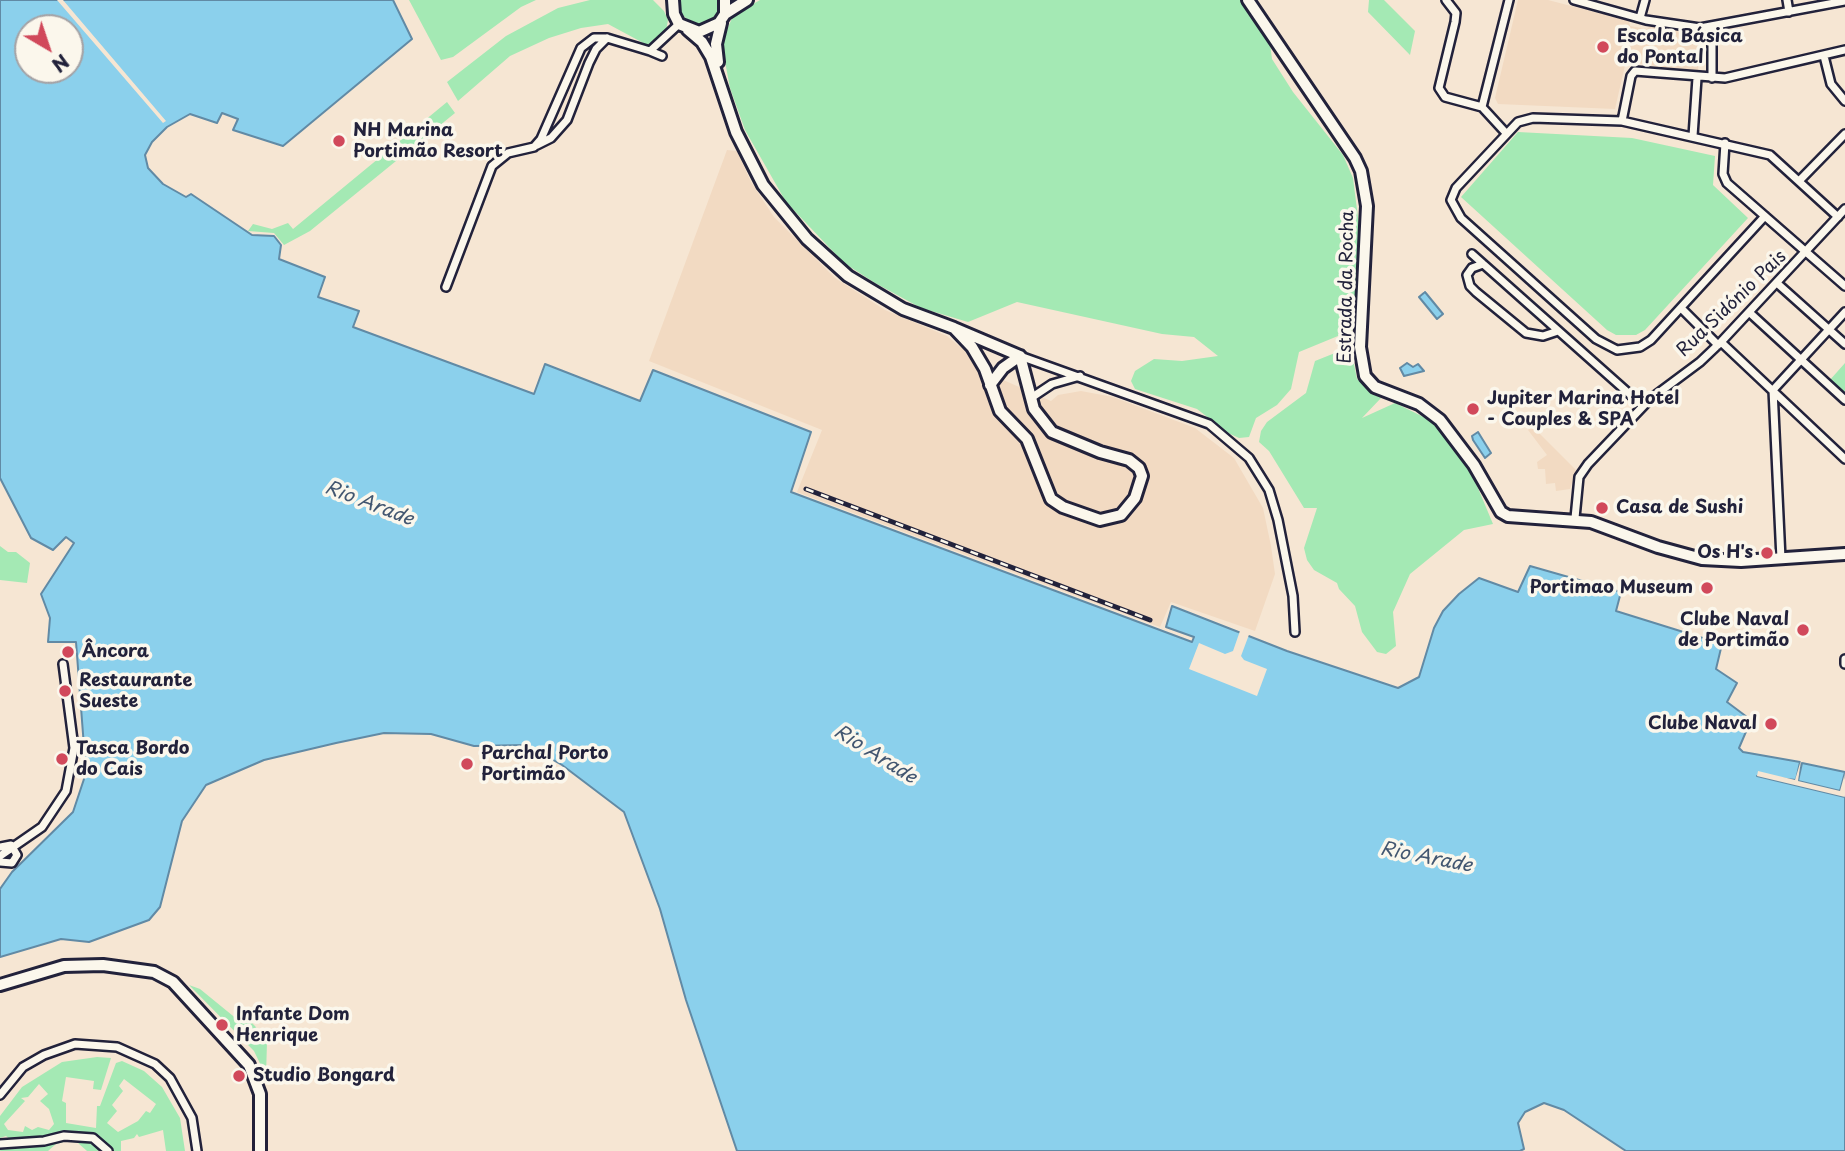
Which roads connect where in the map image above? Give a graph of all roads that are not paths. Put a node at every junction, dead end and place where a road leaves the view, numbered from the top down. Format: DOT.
graph roads {
  1 [pos="673,0"];
  2 [pos="725,0"];
  3 [pos="747,0"];
  4 [pos="1248,0"];
  5 [pos="1446,0"];
  6 [pos="1509,0"];
  7 [pos="1574,0"];
  8 [pos="1644,0"];
  9 [pos="1787,0"];
  10 [pos="1845,1"];
  11 [pos="1789,12"];
  12 [pos="724,16"];
  13 [pos="1640,18"];
  14 [pos="684,27"];
  15 [pos="1712,27"];
  16 [pos="607,38"];
  17 [pos="650,51"];
  18 [pos="1845,51"];
  19 [pos="662,56"];
  20 [pos="1824,56"];
  21 [pos="1697,78"];
  22 [pos="1712,79"];
  23 [pos="722,86"];
  24 [pos="1845,101"];
  25 [pos="1482,107"];
  26 [pos="1622,121"];
  27 [pos="1505,132"];
  28 [pos="1845,134"];
  29 [pos="1693,136"];
  30 [pos="1725,144"];
  31 [pos="534,147"];
  32 [pos="1799,181"];
  33 [pos="1845,209"];
  34 [pos="1765,216"];
  35 [pos="1838,217"];
  36 [pos="1807,253"];
  37 [pos="1472,254"];
  38 [pos="1483,264"];
  39 [pos="1778,284"];
  40 [pos="1845,286"];
  41 [pos="446,287"];
  42 [pos="1681,308"];
  43 [pos="1845,312"];
  44 [pos="1750,313"];
  45 [pos="954,328"];
  46 [pos="1829,329"];
  47 [pos="1558,331"];
  48 [pos="1719,343"];
  49 [pos="1845,344"];
  50 [pos="1020,356"];
  51 [pos="1801,360"];
  52 [pos="1080,376"];
  53 [pos="990,385"];
  54 [pos="1773,390"];
  55 [pos="1031,398"];
  56 [pos="1845,400"];
  57 [pos="1643,406"];
  58 [pos="1845,458"];
  59 [pos="1575,519"];
  60 [pos="1841,555"];
  61 [pos="1808,557"];
  62 [pos="1781,559"];
  63 [pos="1845,563"];
  64 [pos="1295,632"];
  65 [pos="63,664"];
  66 [pos="0,847"];
  67 [pos="13,847"];
  68 [pos="0,856"];
  69 [pos="0,862"];
  70 [pos="0,985"];
  71 [pos="0,1095"];
  72 [pos="0,1144"];
  73 [pos="107,1151"];
  74 [pos="197,1151"];
  75 [pos="260,1151"];
  1 -- 14 [label="street"];
  2 -- 12 [label="street"];
  3 -- 12 [label="street"];
  4 -- 59 [label="street, Estrada da Rocha"];
  5 -- 25 [label="street"];
  6 -- 25 [label="street"];
  7 -- 13 [label="street"];
  8 -- 13 [label="street"];
  9 -- 11 [label="street"];
  10 -- 11 [label="street"];
  11 -- 15 [label="street"];
  12 -- 14 [label="street"];
  12 -- 23 [label="street"];
  13 -- 15 [label="street"];
  14 -- 17 [label="street"];
  14 -- 23 [label="street"];
  15 -- 22 [label="street"];
  16 -- 17 [label="street"];
  16 -- 31 [label="street"];
  16 -- 31 [label="street"];
  17 -- 19 [label="street"];
  18 -- 20 [label="street"];
  20 -- 22 [label="street"];
  20 -- 24 [label="street"];
  21 -- 22 [label="street"];
  21 -- 26 [label="street"];
  21 -- 29 [label="street"];
  23 -- 45 [label="street"];
  25 -- 27 [label="street"];
  26 -- 27 [label="street"];
  26 -- 29 [label="street"];
  27 -- 42 [label="street"];
  28 -- 32 [label="street"];
  29 -- 30 [label="street"];
  30 -- 32 [label="street"];
  30 -- 34 [label="street"];
  31 -- 41 [label="street"];
  32 -- 35 [label="street"];
  33 -- 35 [label="street, Rua Sidónio Pais"];
  34 -- 36 [label="street"];
  34 -- 42 [label="street"];
  35 -- 36 [label="street, Rua Sidónio Pais"];
  36 -- 39 [label="street, Rua Sidónio Pais"];
  36 -- 40 [label="street"];
  37 -- 38 [label="street"];
  38 -- 47 [label="street"];
  38 -- 47 [label="street"];
  39 -- 44 [label="street, Rua Sidónio Pais"];
  39 -- 46 [label="street"];
  42 -- 48 [label="street"];
  43 -- 46 [label="street"];
  44 -- 48 [label="street, Rua Sidónio Pais"];
  44 -- 51 [label="street"];
  45 -- 50 [label="street"];
  45 -- 53 [label="street"];
  46 -- 49 [label="street"];
  46 -- 51 [label="street"];
  47 -- 57 [label="street"];
  48 -- 54 [label="street"];
  48 -- 57 [label="street, Rua Sidónio Pais"];
  50 -- 52 [label="street"];
  50 -- 53 [label="street"];
  50 -- 55 [label="street"];
  51 -- 54 [label="street"];
  51 -- 56 [label="street"];
  52 -- 55 [label="street"];
  52 -- 64 [label="street"];
  53 -- 55 [label="street"];
  54 -- 58 [label="street"];
  54 -- 62 [label="street"];
  57 -- 59 [label="street, Rua Sidónio Pais"];
  59 -- 62 [label="street"];
  60 -- 61 [label="street"];
  61 -- 62 [label="street"];
  61 -- 63 [label="street"];
  65 -- 67 [label="street"];
  66 -- 67 [label="street"];
  67 -- 68 [label="street"];
  67 -- 69 [label="street"];
  70 -- 75 [label="street"];
  71 -- 74 [label="street"];
  72 -- 73 [label="street"];
}
